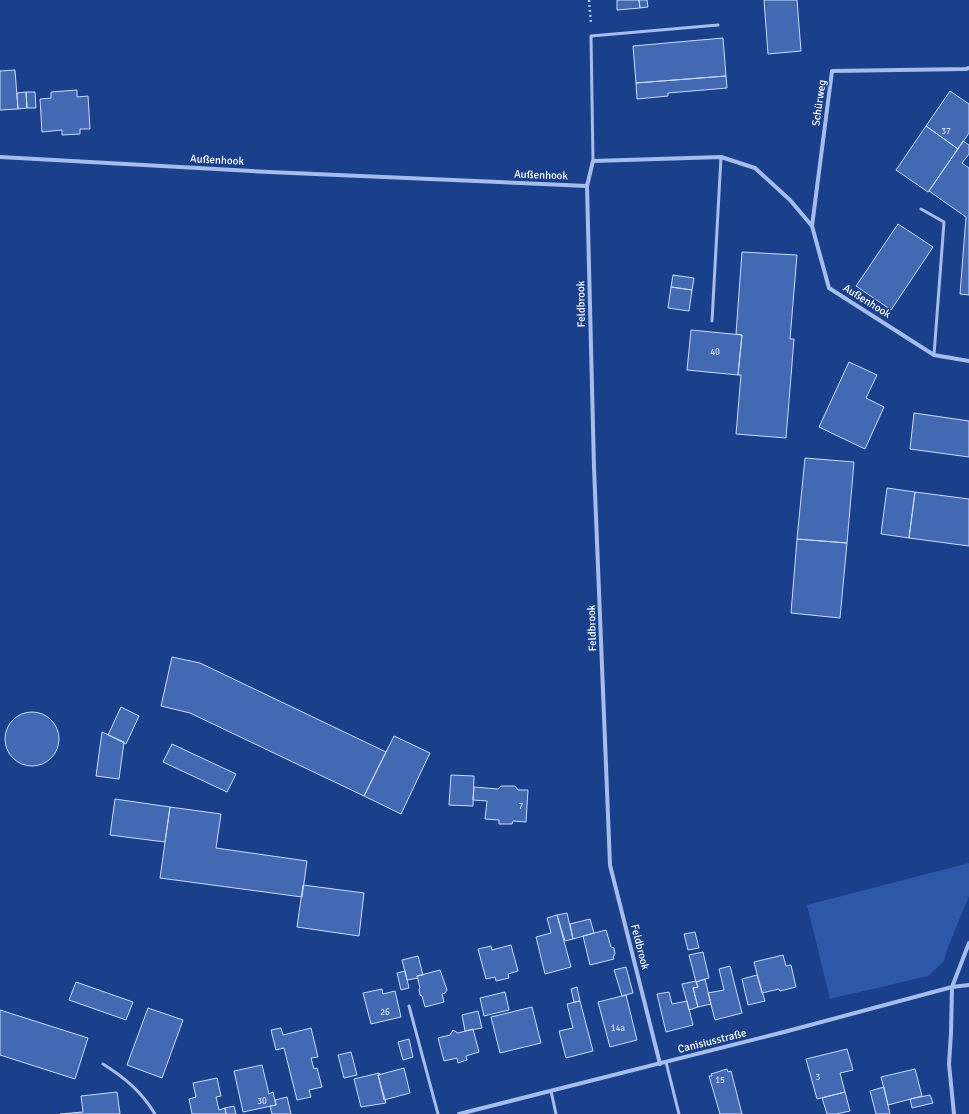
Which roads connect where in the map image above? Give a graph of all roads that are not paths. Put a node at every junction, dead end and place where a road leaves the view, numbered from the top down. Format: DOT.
graph roads {
  1 [pos="718,25"];
  2 [pos="969,68"];
  3 [pos="0,157"];
  4 [pos="721,157"];
  5 [pos="593,161"];
  6 [pos="587,186"];
  7 [pos="922,209"];
  8 [pos="812,226"];
  9 [pos="712,321"];
  10 [pos="934,355"];
  11 [pos="969,361"];
  12 [pos="969,943"];
  13 [pos="969,985"];
  14 [pos="952,986"];
  15 [pos="409,1006"];
  16 [pos="666,1062"];
  17 [pos="103,1064"];
  18 [pos="660,1064"];
  19 [pos="551,1091"];
  20 [pos="155,1114"];
  21 [pos="438,1114"];
  22 [pos="459,1114"];
  23 [pos="556,1114"];
  24 [pos="679,1114"];
  25 [pos="954,1114"];
  1 -- 5 [label="lane"];
  2 -- 8 [label="street, Schürweg"];
  3 -- 6 [label="street, Außenhook"];
  4 -- 5 [label="street, Außenhook"];
  4 -- 8 [label="street, Außenhook"];
  4 -- 9 [label="lane"];
  5 -- 6 [label="street"];
  6 -- 18 [label="street, Feldbrook"];
  7 -- 10 [label="lane"];
  8 -- 10 [label="street, Außenhook"];
  10 -- 11 [label="street, Außenhook"];
  12 -- 14 [label="street"];
  13 -- 14 [label="street, Canisiusstraße"];
  14 -- 16 [label="street, Canisiusstraße"];
  14 -- 25 [label="street"];
  15 -- 21 [label="lane"];
  16 -- 18 [label="street, Canisiusstraße"];
  16 -- 24 [label="lane"];
  17 -- 20 [label="lane"];
  18 -- 19 [label="street, Canisiusstraße"];
  19 -- 22 [label="street, Canisiusstraße"];
  19 -- 23 [label="lane"];
}
